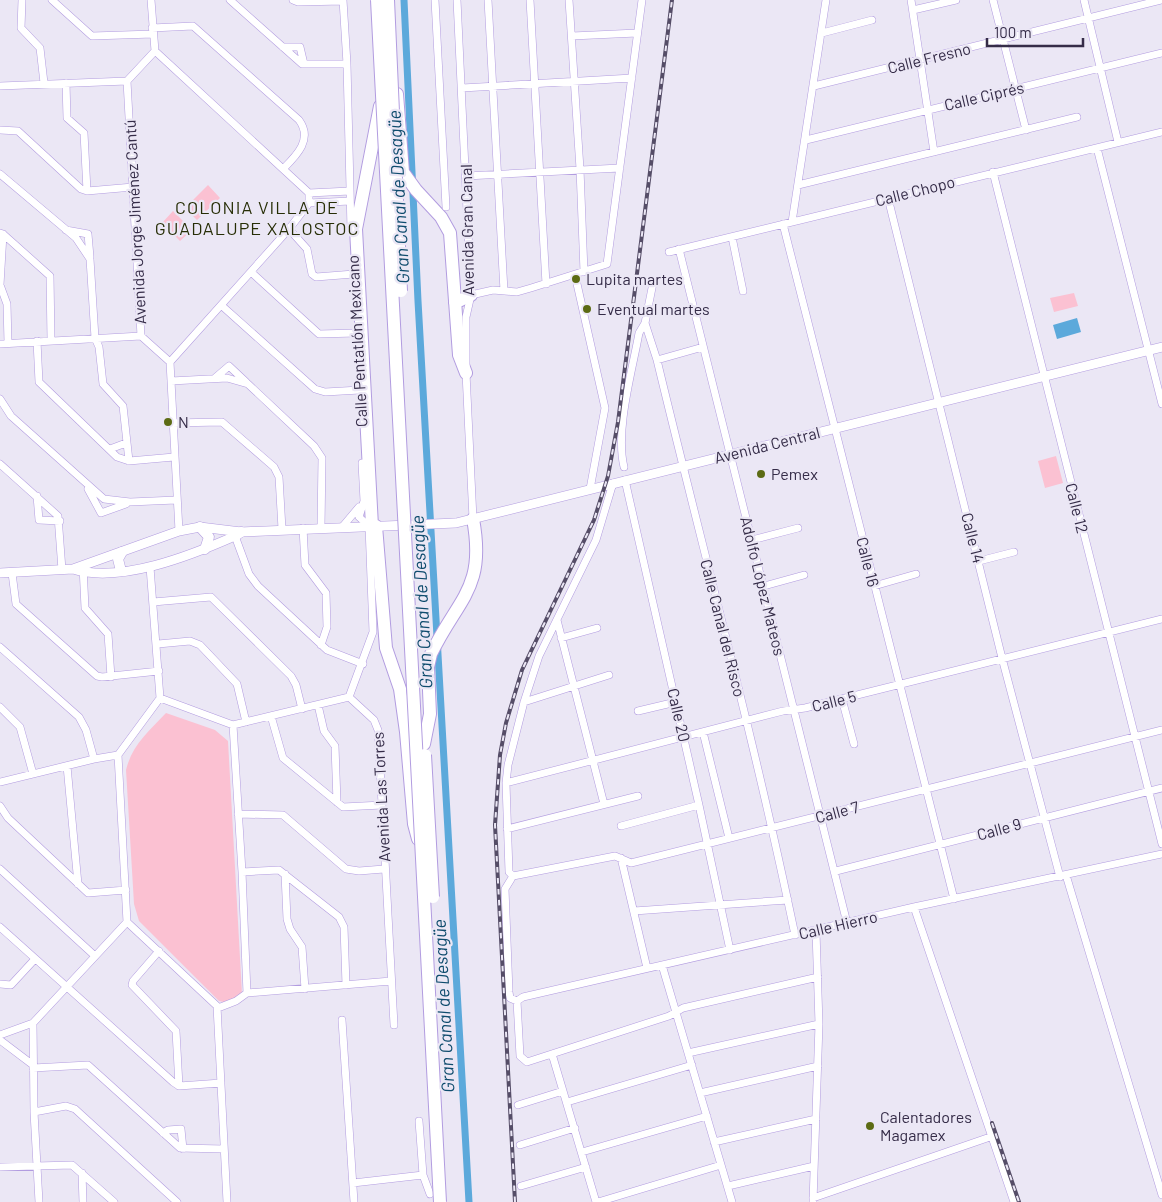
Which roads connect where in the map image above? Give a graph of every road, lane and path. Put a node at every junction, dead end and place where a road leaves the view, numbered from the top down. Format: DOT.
graph roads {
  1 [pos="22,0"];
  2 [pos="52,0"];
  3 [pos="152,0"];
  4 [pos="230,0"];
  5 [pos="293,0"];
  6 [pos="343,0"];
  7 [pos="377,0"];
  8 [pos="388,0"];
  9 [pos="435,0"];
  10 [pos="457,0"];
  11 [pos="488,0"];
  12 [pos="530,0"];
  13 [pos="569,0"];
  14 [pos="642,0"];
  15 [pos="826,0"];
  16 [pos="912,0"];
  17 [pos="956,0"];
  18 [pos="993,0"];
  19 [pos="1084,0"];
  20 [pos="1161,0"];
  21 [pos="913,10"];
  22 [pos="1088,18"];
  23 [pos="872,20"];
  24 [pos="152,31"];
  25 [pos="637,33"];
  26 [pos="822,33"];
  27 [pos="572,36"];
  28 [pos="1003,39"];
  29 [pos="282,47"];
  30 [pos="154,51"];
  31 [pos="1162,52"];
  32 [pos="921,60"];
  33 [pos="390,62"];
  34 [pos="304,64"];
  35 [pos="347,64"];
  36 [pos="1100,68"];
  37 [pos="632,78"];
  38 [pos="127,81"];
  39 [pos="575,81"];
  40 [pos="66,83"];
  41 [pos="535,83"];
  42 [pos="44,84"];
  43 [pos="0,86"];
  44 [pos="494,86"];
  45 [pos="814,86"];
  46 [pos="462,88"];
  47 [pos="1015,88"];
  48 [pos="382,93"];
  49 [pos="928,109"];
  50 [pos="1077,117"];
  51 [pos="0,130"];
  52 [pos="1026,130"];
  53 [pos="1162,132"];
  54 [pos="806,140"];
  55 [pos="1118,142"];
  56 [pos="1097,148"];
  57 [pos="934,152"];
  58 [pos="284,168"];
  59 [pos="620,168"];
  60 [pos="580,169"];
  61 [pos="540,171"];
  62 [pos="993,172"];
  63 [pos="499,173"];
  64 [pos="0,174"];
  65 [pos="87,176"];
  66 [pos="466,176"];
  67 [pos="71,180"];
  68 [pos="798,185"];
  69 [pos="133,187"];
  70 [pos="87,191"];
  71 [pos="350,191"];
  72 [pos="309,193"];
  73 [pos="888,198"];
  74 [pos="350,202"];
  75 [pos="309,203"];
  76 [pos="446,207"];
  77 [pos="792,222"];
  78 [pos="783,224"];
  79 [pos="289,229"];
  80 [pos="65,230"];
  81 [pos="2,233"];
  82 [pos="732,237"];
  83 [pos="679,249"];
  84 [pos="669,252"];
  85 [pos="90,259"];
  86 [pos="251,272"];
  87 [pos="584,272"];
  88 [pos="354,274"];
  89 [pos="575,276"];
  90 [pos="653,283"];
  91 [pos="546,284"];
  92 [pos="504,291"];
  93 [pos="742,291"];
  94 [pos="471,295"];
  95 [pos="455,303"];
  96 [pos="222,304"];
  97 [pos="645,323"];
  98 [pos="356,333"];
  99 [pos="141,336"];
  100 [pos="95,338"];
  101 [pos="51,340"];
  102 [pos="37,341"];
  103 [pos="4,343"];
  104 [pos="1162,346"];
  105 [pos="703,348"];
  106 [pos="1149,350"];
  107 [pos="657,360"];
  108 [pos="170,362"];
  109 [pos="466,373"];
  110 [pos="1045,376"];
  111 [pos="215,378"];
  112 [pos="171,381"];
  113 [pos="248,384"];
  114 [pos="360,390"];
  115 [pos="0,399"];
  116 [pos="939,402"];
  117 [pos="1162,404"];
  118 [pos="0,414"];
  119 [pos="11,416"];
  120 [pos="172,423"];
  121 [pos="835,428"];
  122 [pos="126,443"];
  123 [pos="110,449"];
  124 [pos="731,455"];
  125 [pos="174,457"];
  126 [pos="129,461"];
  127 [pos="0,464"];
  128 [pos="624,467"];
  129 [pos="682,467"];
  130 [pos="625,480"];
  131 [pos="614,483"];
  132 [pos="87,486"];
  133 [pos="590,489"];
  134 [pos="37,496"];
  135 [pos="176,500"];
  136 [pos="364,501"];
  137 [pos="130,502"];
  138 [pos="473,519"];
  139 [pos="60,521"];
  140 [pos="343,526"];
  141 [pos="372,526"];
  142 [pos="200,527"];
  143 [pos="322,527"];
  144 [pos="303,528"];
  145 [pos="798,528"];
  146 [pos="282,529"];
  147 [pos="179,531"];
  148 [pos="238,534"];
  149 [pos="752,540"];
  150 [pos="205,549"];
  151 [pos="122,552"];
  152 [pos="1014,552"];
  153 [pos="979,561"];
  154 [pos="150,566"];
  155 [pos="83,568"];
  156 [pos="62,570"];
  157 [pos="121,571"];
  158 [pos="0,573"];
  159 [pos="12,573"];
  160 [pos="916,574"];
  161 [pos="804,575"];
  162 [pos="764,586"];
  163 [pos="874,586"];
  164 [pos="153,602"];
  165 [pos="557,620"];
  166 [pos="1161,621"];
  167 [pos="597,628"];
  168 [pos="1108,632"];
  169 [pos="561,638"];
  170 [pos="158,644"];
  171 [pos="321,645"];
  172 [pos="0,647"];
  173 [pos="1002,658"];
  174 [pos="363,664"];
  175 [pos="159,671"];
  176 [pos="609,675"];
  177 [pos="111,677"];
  178 [pos="899,684"];
  179 [pos="574,686"];
  180 [pos="349,697"];
  181 [pos="160,698"];
  182 [pos="842,699"];
  183 [pos="524,702"];
  184 [pos="676,702"];
  185 [pos="318,706"];
  186 [pos="0,707"];
  187 [pos="302,710"];
  188 [pos="794,710"];
  189 [pos="638,711"];
  190 [pos="271,716"];
  191 [pos="747,721"];
  192 [pos="246,722"];
  193 [pos="233,725"];
  194 [pos="1162,730"];
  195 [pos="703,732"];
  196 [pos="1136,736"];
  197 [pos="684,737"];
  198 [pos="424,744"];
  199 [pos="854,744"];
  200 [pos="118,755"];
  201 [pos="94,759"];
  202 [pos="593,760"];
  203 [pos="1031,763"];
  204 [pos="66,766"];
  205 [pos="32,774"];
  206 [pos="0,782"];
  207 [pos="506,783"];
  208 [pos="928,788"];
  209 [pos="1162,788"];
  210 [pos="1150,791"];
  211 [pos="638,796"];
  212 [pos="337,802"];
  213 [pos="604,804"];
  214 [pos="382,805"];
  215 [pos="699,805"];
  216 [pos="0,806"];
  217 [pos="238,814"];
  218 [pos="822,816"];
  219 [pos="1045,816"];
  220 [pos="621,826"];
  221 [pos="773,827"];
  222 [pos="507,829"];
  223 [pos="729,838"];
  224 [pos="708,844"];
  225 [pos="940,844"];
  226 [pos="1162,844"];
  227 [pos="420,846"];
  228 [pos="1162,854"];
  229 [pos="621,858"];
  230 [pos="0,869"];
  231 [pos="384,869"];
  232 [pos="836,871"];
  233 [pos="242,872"];
  234 [pos="285,874"];
  235 [pos="512,876"];
  236 [pos="1063,876"];
  237 [pos="78,884"];
  238 [pos="126,890"];
  239 [pos="954,899"];
  240 [pos="788,900"];
  241 [pos="720,904"];
  242 [pos="914,908"];
  243 [pos="634,911"];
  244 [pos="127,922"];
  245 [pos="847,923"];
  246 [pos="0,927"];
  247 [pos="816,930"];
  248 [pos="795,935"];
  249 [pos="730,950"];
  250 [pos="159,951"];
  251 [pos="95,956"];
  252 [pos="35,959"];
  253 [pos="662,965"];
  254 [pos="647,968"];
  255 [pos="818,977"];
  256 [pos="391,981"];
  257 [pos="0,984"];
  258 [pos="346,986"];
  259 [pos="66,987"];
  260 [pos="305,989"];
  261 [pos="247,993"];
  262 [pos="517,1001"];
  263 [pos="218,1008"];
  264 [pos="675,1012"];
  265 [pos="342,1020"];
  266 [pos="33,1023"];
  267 [pos="819,1024"];
  268 [pos="394,1025"];
  269 [pos="0,1035"];
  270 [pos="0,1040"];
  271 [pos="688,1052"];
  272 [pos="552,1054"];
  273 [pos="692,1065"];
  274 [pos="33,1066"];
  275 [pos="818,1066"];
  276 [pos="221,1083"];
  277 [pos="180,1086"];
  278 [pos="563,1092"];
  279 [pos="700,1092"];
  280 [pos="567,1102"];
  281 [pos="518,1105"];
  282 [pos="34,1112"];
  283 [pos="707,1116"];
  284 [pos="816,1119"];
  285 [pos="419,1121"];
  286 [pos="575,1128"];
  287 [pos="163,1133"];
  288 [pos="992,1136"];
  289 [pos="714,1142"];
  290 [pos="520,1145"];
  291 [pos="224,1149"];
  292 [pos="183,1150"];
  293 [pos="582,1152"];
  294 [pos="722,1165"];
  295 [pos="814,1166"];
  296 [pos="0,1167"];
  297 [pos="37,1167"];
  298 [pos="586,1167"];
  299 [pos="82,1173"];
  300 [pos="423,1175"];
  301 [pos="353,1183"];
  302 [pos="521,1186"];
  303 [pos="728,1186"];
  304 [pos="97,1187"];
  305 [pos="83,1193"];
  306 [pos="1162,1195"];
  307 [pos="435,1198"];
  308 [pos="813,1200"];
  309 [pos="39,1202"];
  310 [pos="83,1202"];
  311 [pos="114,1202"];
  312 [pos="177,1202"];
  313 [pos="227,1202"];
  314 [pos="354,1202"];
  315 [pos="449,1202"];
  316 [pos="597,1202"];
  317 [pos="732,1202"];
  318 [pos="1014,1202"];
  1 -- 42 [label="street"];
  2 -- 24 [label="street"];
  3 -- 24 [label="street"];
  4 -- 29 [label="street"];
  5 -- 6 [label="street"];
  6 -- 35 [label="street, Calle Pentatlón Mexicano"];
  7 -- 48 [label="highway, bridge"];
  8 -- 33 [label="highway, bridge"];
  9 -- 76 [label="street"];
  10 -- 46 [label="street, Avenida Gran Canal"];
  11 -- 44 [label="street"];
  12 -- 41 [label="street"];
  13 -- 27 [label="street"];
  14 -- 25 [label="street"];
  15 -- 26 [label="street"];
  16 -- 21 [label="street"];
  17 -- 21 [label="street"];
  18 -- 28 [label="street"];
  19 -- 22 [label="street"];
  20 -- 22 [label="street, Calle Fresno"];
  21 -- 32 [label="street"];
  22 -- 28 [label="street, Calle Fresno"];
  22 -- 36 [label="street"];
  23 -- 26 [label="street"];
  24 -- 30 [label="street"];
  24 -- 58 [label="street"];
  25 -- 27 [label="street"];
  25 -- 37 [label="street"];
  26 -- 45 [label="street"];
  27 -- 39 [label="street"];
  28 -- 32 [label="street, Calle Fresno"];
  28 -- 47 [label="street"];
  29 -- 34 [label="street"];
  29 -- 34 [label="street"];
  30 -- 38 [label="street"];
  30 -- 58 [label="street"];
  31 -- 36 [label="street, Calle Ciprés"];
  32 -- 45 [label="street, Calle Fresno"];
  32 -- 49 [label="street"];
  33 -- 95 [label="highway, bridge"];
  33 -- 198 [label="highway, bridge"];
  34 -- 35 [label="street"];
  35 -- 71 [label="street, Calle Pentatlón Mexicano"];
  36 -- 47 [label="street, Calle Ciprés"];
  36 -- 55 [label="street"];
  37 -- 39 [label="street"];
  37 -- 59 [label="street"];
  38 -- 40 [label="street"];
  38 -- 69 [label="street, Avenida Jorge Jiménez Cantú"];
  39 -- 41 [label="street"];
  39 -- 60 [label="street"];
  40 -- 42 [label="street"];
  40 -- 65 [label="street"];
  41 -- 44 [label="street"];
  41 -- 61 [label="street"];
  42 -- 43 [label="street"];
  44 -- 46 [label="street"];
  44 -- 63 [label="street"];
  45 -- 54 [label="street"];
  46 -- 66 [label="street, Avenida Gran Canal"];
  47 -- 49 [label="street, Calle Ciprés"];
  47 -- 52 [label="street"];
  48 -- 141 [label="highway, bridge"];
  48 -- 227 [label="highway, bridge"];
  49 -- 54 [label="street, Calle Ciprés"];
  49 -- 57 [label="street"];
  50 -- 52 [label="street"];
  51 -- 67 [label="street"];
  52 -- 57 [label="street"];
  53 -- 55 [label="street, Calle Chopo"];
  54 -- 68 [label="street"];
  55 -- 56 [label="street, Calle Chopo"];
  56 -- 62 [label="street, Calle Chopo"];
  56 -- 106 [label="street"];
  57 -- 68 [label="street"];
  58 -- 72 [label="street"];
  59 -- 60 [label="street"];
  59 -- 87 [label="street"];
  60 -- 61 [label="street"];
  60 -- 87 [label="street"];
  61 -- 63 [label="street"];
  61 -- 91 [label="street"];
  62 -- 73 [label="street, Calle Chopo"];
  62 -- 110 [label="street, Calle 12"];
  63 -- 66 [label="street"];
  63 -- 92 [label="street"];
  64 -- 80 [label="street"];
  65 -- 67 [label="street"];
  65 -- 70 [label="street"];
  66 -- 94 [label="street, Avenida Gran Canal"];
  67 -- 70 [label="street"];
  68 -- 77 [label="street"];
  69 -- 70 [label="street"];
  69 -- 99 [label="street, Avenida Jorge Jiménez Cantú"];
  71 -- 72 [label="street"];
  71 -- 74 [label="street, Calle Pentatlón Mexicano"];
  72 -- 75 [label="street"];
  73 -- 77 [label="street, Calle Chopo"];
  73 -- 116 [label="street, Calle 14"];
  74 -- 75 [label="street"];
  74 -- 88 [label="street, Calle Pentatlón Mexicano"];
  75 -- 79 [label="street"];
  77 -- 78 [label="street, Calle Chopo"];
  78 -- 82 [label="street, Calle Chopo"];
  78 -- 121 [label="street, Calle 16"];
  79 -- 86 [label="street"];
  79 -- 88 [label="street"];
  80 -- 85 [label="street"];
  80 -- 85 [label="street"];
  81 -- 101 [label="street"];
  81 -- 103 [label="street"];
  82 -- 83 [label="street, Calle Chopo"];
  82 -- 93 [label="street"];
  83 -- 84 [label="street, Calle Chopo"];
  83 -- 105 [label="street, Adolfo López Mateos"];
  85 -- 100 [label="street"];
  86 -- 96 [label="street"];
  86 -- 98 [label="street"];
  87 -- 89 [label="street"];
  88 -- 98 [label="street, Calle Pentatlón Mexicano"];
  89 -- 91 [label="street"];
  89 -- 133 [label="street"];
  90 -- 97 [label="street"];
  91 -- 92 [label="street"];
  92 -- 94 [label="street"];
  94 -- 95 [label="highway"];
  94 -- 109 [label="street, Avenida Gran Canal"];
  95 -- 109 [label="highway"];
  96 -- 108 [label="street"];
  96 -- 114 [label="street"];
  97 -- 107 [label="street, Calle Canal del Risco"];
  97 -- 128 [label="street"];
  98 -- 114 [label="street, Calle Pentatlón Mexicano"];
  99 -- 100 [label="street"];
  99 -- 108 [label="street, Avenida Jorge Jiménez Cantú"];
  100 -- 101 [label="street"];
  100 -- 122 [label="street"];
  101 -- 102 [label="street"];
  102 -- 103 [label="street"];
  102 -- 123 [label="street"];
  104 -- 106 [label="street, Avenida Central"];
  105 -- 107 [label="street"];
  105 -- 124 [label="street, Adolfo López Mateos"];
  106 -- 110 [label="street, Avenida Central"];
  106 -- 117 [label="street"];
  107 -- 129 [label="street, Calle Canal del Risco"];
  108 -- 112 [label="street"];
  109 -- 138 [label="street, Avenida Gran Canal"];
  110 -- 116 [label="street, Avenida Central"];
  110 -- 168 [label="street, Calle 12"];
  111 -- 112 [label="street"];
  111 -- 113 [label="street"];
  111 -- 113 [label="street"];
  112 -- 120 [label="street"];
  113 -- 143 [label="street"];
  114 -- 136 [label="street, Calle Pentatlón Mexicano"];
  115 -- 119 [label="street"];
  116 -- 121 [label="street, Avenida Central"];
  116 -- 153 [label="street, Calle 14"];
  118 -- 119 [label="street"];
  119 -- 132 [label="street"];
  120 -- 125 [label="street"];
  120 -- 146 [label="street"];
  121 -- 124 [label="street, Avenida Central"];
  121 -- 163 [label="street, Calle 16"];
  122 -- 123 [label="street"];
  122 -- 126 [label="street"];
  123 -- 126 [label="street"];
  124 -- 129 [label="street, Avenida Central"];
  124 -- 149 [label="street, Adolfo López Mateos"];
  125 -- 126 [label="street"];
  125 -- 135 [label="street"];
  127 -- 134 [label="street"];
  129 -- 130 [label="street, Avenida Central"];
  129 -- 191 [label="street, Calle Canal del Risco"];
  130 -- 131 [label="street, Avenida Central"];
  130 -- 184 [label="street, Calle 20"];
  131 -- 133 [label="street, Avenida Central"];
  131 -- 165 [label="street"];
  132 -- 137 [label="street"];
  132 -- 137 [label="street"];
  133 -- 138 [label="street, Avenida Central"];
  134 -- 139 [label="street"];
  134 -- 139 [label="street"];
  135 -- 137 [label="street"];
  135 -- 147 [label="street"];
  136 -- 140 [label="street"];
  136 -- 141 [label="street, Calle Pentatlón Mexicano"];
  138 -- 141 [label="street, Avenida Central"];
  138 -- 198 [label="highway"];
  139 -- 156 [label="street"];
  140 -- 141 [label="street, Avenida Central"];
  140 -- 143 [label="street, Avenida Central"];
  141 -- 174 [label="street"];
  141 -- 227 [label="highway"];
  142 -- 147 [label="street"];
  142 -- 148 [label="street"];
  142 -- 150 [label="main road"];
  143 -- 144 [label="street, Avenida Central"];
  144 -- 146 [label="street, Avenida Central"];
  144 -- 171 [label="street"];
  145 -- 149 [label="street"];
  146 -- 148 [label="street, Avenida Central"];
  147 -- 151 [label="street"];
  148 -- 150 [label="street"];
  148 -- 171 [label="street"];
  149 -- 162 [label="street, Adolfo López Mateos"];
  150 -- 154 [label="street"];
  151 -- 155 [label="street"];
  151 -- 157 [label="main road"];
  152 -- 153 [label="street"];
  153 -- 173 [label="street, Calle 14"];
  154 -- 157 [label="street"];
  154 -- 164 [label="street"];
  155 -- 156 [label="street"];
  155 -- 157 [label="street"];
  155 -- 177 [label="street"];
  156 -- 159 [label="street"];
  158 -- 159 [label="street"];
  159 -- 177 [label="street"];
  160 -- 163 [label="street"];
  161 -- 162 [label="street"];
  162 -- 188 [label="street, Adolfo López Mateos"];
  163 -- 178 [label="street, Calle 16"];
  164 -- 170 [label="street"];
  164 -- 187 [label="street"];
  165 -- 169 [label="street"];
  165 -- 183 [label="street"];
  166 -- 168 [label="street, Calle 5"];
  167 -- 169 [label="street"];
  168 -- 173 [label="street, Calle 5"];
  168 -- 196 [label="street, Calle 12"];
  169 -- 179 [label="street"];
  170 -- 175 [label="street"];
  170 -- 192 [label="street"];
  171 -- 174 [label="street"];
  172 -- 201 [label="street"];
  173 -- 178 [label="street, Calle 5"];
  173 -- 203 [label="street, Calle 14"];
  174 -- 180 [label="street"];
  175 -- 177 [label="street"];
  175 -- 181 [label="street"];
  176 -- 179 [label="street"];
  178 -- 182 [label="street, Calle 5"];
  178 -- 208 [label="street, Calle 16"];
  179 -- 183 [label="street"];
  179 -- 202 [label="street"];
  180 -- 185 [label="street"];
  180 -- 214 [label="street, Avenida Las Torres"];
  181 -- 193 [label="street"];
  181 -- 200 [label="street"];
  182 -- 188 [label="street, Calle 5"];
  182 -- 199 [label="street"];
  183 -- 207 [label="street"];
  184 -- 189 [label="street"];
  184 -- 197 [label="street, Calle 20"];
  185 -- 187 [label="street"];
  185 -- 212 [label="street"];
  186 -- 205 [label="street"];
  187 -- 190 [label="street"];
  188 -- 191 [label="street, Calle 5"];
  188 -- 218 [label="street, Adolfo López Mateos"];
  190 -- 192 [label="street"];
  190 -- 212 [label="street"];
  191 -- 195 [label="street, Calle 5"];
  191 -- 221 [label="street, Calle Canal del Risco"];
  192 -- 193 [label="street"];
  193 -- 217 [label="street"];
  194 -- 196 [label="street, Calle 7"];
  195 -- 197 [label="street, Calle 5"];
  195 -- 223 [label="street"];
  196 -- 203 [label="street, Calle 7"];
  196 -- 210 [label="street, Calle 12"];
  197 -- 202 [label="street, Calle 5"];
  197 -- 215 [label="street, Calle 20"];
  198 -- 315 [label="highway, bridge"];
  200 -- 201 [label="street"];
  200 -- 238 [label="street"];
  201 -- 204 [label="street"];
  202 -- 207 [label="street, Calle 5"];
  202 -- 213 [label="street"];
  203 -- 208 [label="street, Calle 7"];
  203 -- 219 [label="street, Calle 14"];
  204 -- 205 [label="street"];
  204 -- 237 [label="street"];
  205 -- 206 [label="street"];
  207 -- 222 [label="street"];
  208 -- 218 [label="street, Calle 7"];
  208 -- 225 [label="street, Calle 16"];
  209 -- 210 [label="street, Calle 9"];
  210 -- 219 [label="street, Calle 9"];
  210 -- 226 [label="street, Calle 12"];
  211 -- 213 [label="street"];
  212 -- 214 [label="street"];
  213 -- 222 [label="street"];
  214 -- 231 [label="street, Avenida Las Torres"];
  215 -- 220 [label="street"];
  215 -- 224 [label="street, Calle 20"];
  216 -- 237 [label="street"];
  217 -- 231 [label="street"];
  217 -- 233 [label="street"];
  218 -- 221 [label="street, Calle 7"];
  218 -- 232 [label="street, Adolfo López Mateos"];
  219 -- 225 [label="street, Calle 9"];
  219 -- 236 [label="street, Calle 14"];
  221 -- 223 [label="street, Calle 7"];
  221 -- 240 [label="street, Calle Canal del Risco"];
  222 -- 235 [label="street"];
  223 -- 224 [label="street, Calle 7"];
  224 -- 229 [label="street, Calle 7"];
  224 -- 241 [label="street, Calle 20"];
  225 -- 232 [label="street, Calle 9"];
  225 -- 239 [label="street, Calle 16"];
  227 -- 307 [label="highway, bridge"];
  228 -- 236 [label="street, Calle Hierro"];
  229 -- 235 [label="street, Calle 7"];
  229 -- 243 [label="street"];
  230 -- 251 [label="street"];
  231 -- 256 [label="street, Avenida Las Torres"];
  232 -- 245 [label="street, Adolfo López Mateos"];
  233 -- 234 [label="street"];
  233 -- 261 [label="street"];
  234 -- 258 [label="street"];
  234 -- 260 [label="street"];
  235 -- 262 [label="street"];
  236 -- 239 [label="street, Calle Hierro"];
  236 -- 306 [label="street, Calle 14"];
  237 -- 238 [label="street"];
  238 -- 244 [label="street"];
  239 -- 242 [label="street, Calle Hierro"];
  240 -- 241 [label="street"];
  240 -- 248 [label="street, Calle Canal del Risco"];
  241 -- 243 [label="street"];
  241 -- 249 [label="street, Calle 20"];
  242 -- 245 [label="street, Calle Hierro"];
  242 -- 288 [label="street"];
  243 -- 254 [label="street"];
  244 -- 250 [label="street"];
  244 -- 251 [label="street"];
  245 -- 247 [label="street, Calle Hierro"];
  246 -- 252 [label="street"];
  247 -- 248 [label="street, Calle Hierro"];
  247 -- 255 [label="street"];
  248 -- 249 [label="street, Calle Hierro"];
  249 -- 253 [label="street, Calle Hierro"];
  250 -- 263 [label="street"];
  250 -- 277 [label="street"];
  251 -- 259 [label="street"];
  252 -- 257 [label="street"];
  252 -- 259 [label="street"];
  253 -- 254 [label="street, Calle Hierro"];
  253 -- 264 [label="street"];
  254 -- 262 [label="street, Calle Hierro"];
  255 -- 264 [label="street"];
  255 -- 267 [label="street"];
  256 -- 258 [label="street"];
  256 -- 268 [label="street, Avenida Las Torres"];
  258 -- 260 [label="street"];
  259 -- 266 [label="street"];
  259 -- 277 [label="street"];
  260 -- 261 [label="street"];
  261 -- 263 [label="street"];
  262 -- 272 [label="street"];
  263 -- 276 [label="street"];
  264 -- 271 [label="street"];
  264 -- 272 [label="street"];
  265 -- 301 [label="street"];
  266 -- 269 [label="street"];
  266 -- 274 [label="street"];
  267 -- 271 [label="street"];
  267 -- 275 [label="street"];
  270 -- 274 [label="street"];
  271 -- 273 [label="street"];
  272 -- 278 [label="street"];
  273 -- 279 [label="street"];
  273 -- 280 [label="street"];
  274 -- 282 [label="street"];
  274 -- 287 [label="street"];
  275 -- 279 [label="street"];
  275 -- 284 [label="street"];
  276 -- 277 [label="street"];
  276 -- 291 [label="street"];
  278 -- 280 [label="street"];
  278 -- 281 [label="street"];
  279 -- 283 [label="street"];
  280 -- 286 [label="street"];
  282 -- 297 [label="street"];
  282 -- 312 [label="street"];
  283 -- 289 [label="street"];
  283 -- 293 [label="street"];
  284 -- 289 [label="street"];
  284 -- 295 [label="street"];
  285 -- 300 [label="street"];
  286 -- 290 [label="street"];
  286 -- 293 [label="street"];
  287 -- 292 [label="street"];
  287 -- 292 [label="street"];
  288 -- 308 [label="street"];
  288 -- 318 [label="street"];
  289 -- 294 [label="street"];
  291 -- 292 [label="street"];
  291 -- 313 [label="street"];
  293 -- 298 [label="street"];
  294 -- 303 [label="street"];
  294 -- 316 [label="street"];
  295 -- 303 [label="street"];
  295 -- 308 [label="street"];
  296 -- 297 [label="street"];
  297 -- 299 [label="street"];
  297 -- 309 [label="street"];
  298 -- 302 [label="street"];
  298 -- 316 [label="street"];
  299 -- 304 [label="street"];
  299 -- 305 [label="street"];
  300 -- 301 [label="street"];
  300 -- 307 [label="street"];
  301 -- 314 [label="street"];
  303 -- 317 [label="street"];
  304 -- 305 [label="street"];
  304 -- 311 [label="street"];
  305 -- 310 [label="street"];
}
